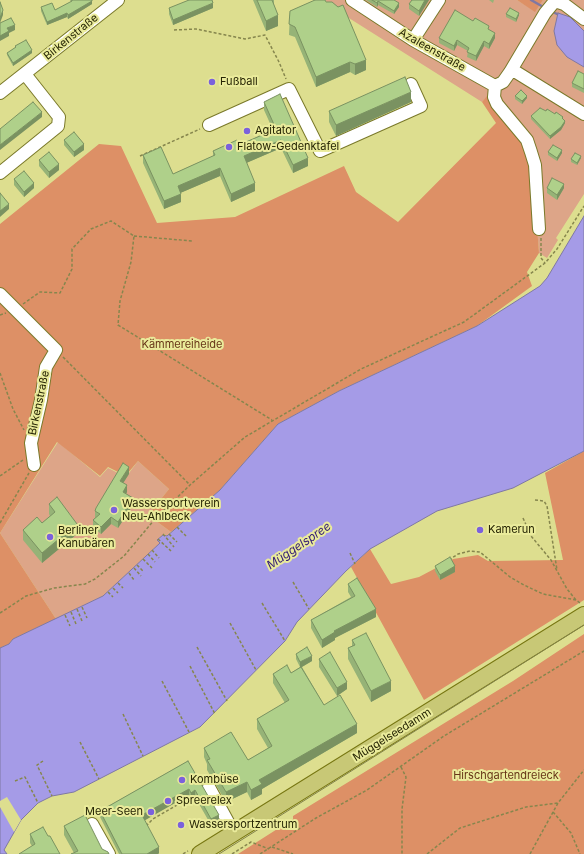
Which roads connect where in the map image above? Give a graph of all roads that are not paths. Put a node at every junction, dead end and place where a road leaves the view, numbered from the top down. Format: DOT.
graph roads {
  1 [pos="118,0"];
  2 [pos="352,0"];
  3 [pos="439,0"];
  4 [pos="101,5"];
  5 [pos="584,19"];
  6 [pos="413,40"];
  7 [pos="510,72"];
  8 [pos="25,74"];
  9 [pos="411,84"];
  10 [pos="495,86"];
  11 [pos="2,88"];
  12 [pos="584,114"];
  13 [pos="209,125"];
  14 [pos="0,173"];
  15 [pos="540,229"];
  16 [pos="0,294"];
  17 [pos="34,460"];
  18 [pos="583,611"];
  19 [pos="209,787"];
  20 [pos="92,824"];
  21 [pos="234,833"];
  22 [pos="109,854"];
  23 [pos="200,854"];
  1 -- 4 [label="street, Birkenstraße"];
  2 -- 6 [label="street, Azaleenstraße"];
  3 -- 6 [label="street"];
  4 -- 8 [label="street, Birkenstraße"];
  5 -- 7 [label="street"];
  6 -- 10 [label="street, Azaleenstraße"];
  7 -- 10 [label="street"];
  7 -- 12 [label="street"];
  8 -- 11 [label="street, Birkenstraße"];
  8 -- 14 [label="street"];
  9 -- 13 [label="street"];
  10 -- 15 [label="street"];
  16 -- 17 [label="street, Birkenstraße"];
  18 -- 21 [label="main road, Müggelseedamm"];
  19 -- 21 [label="street"];
  20 -- 22 [label="street"];
  21 -- 23 [label="main road, Müggelseedamm"];
}
